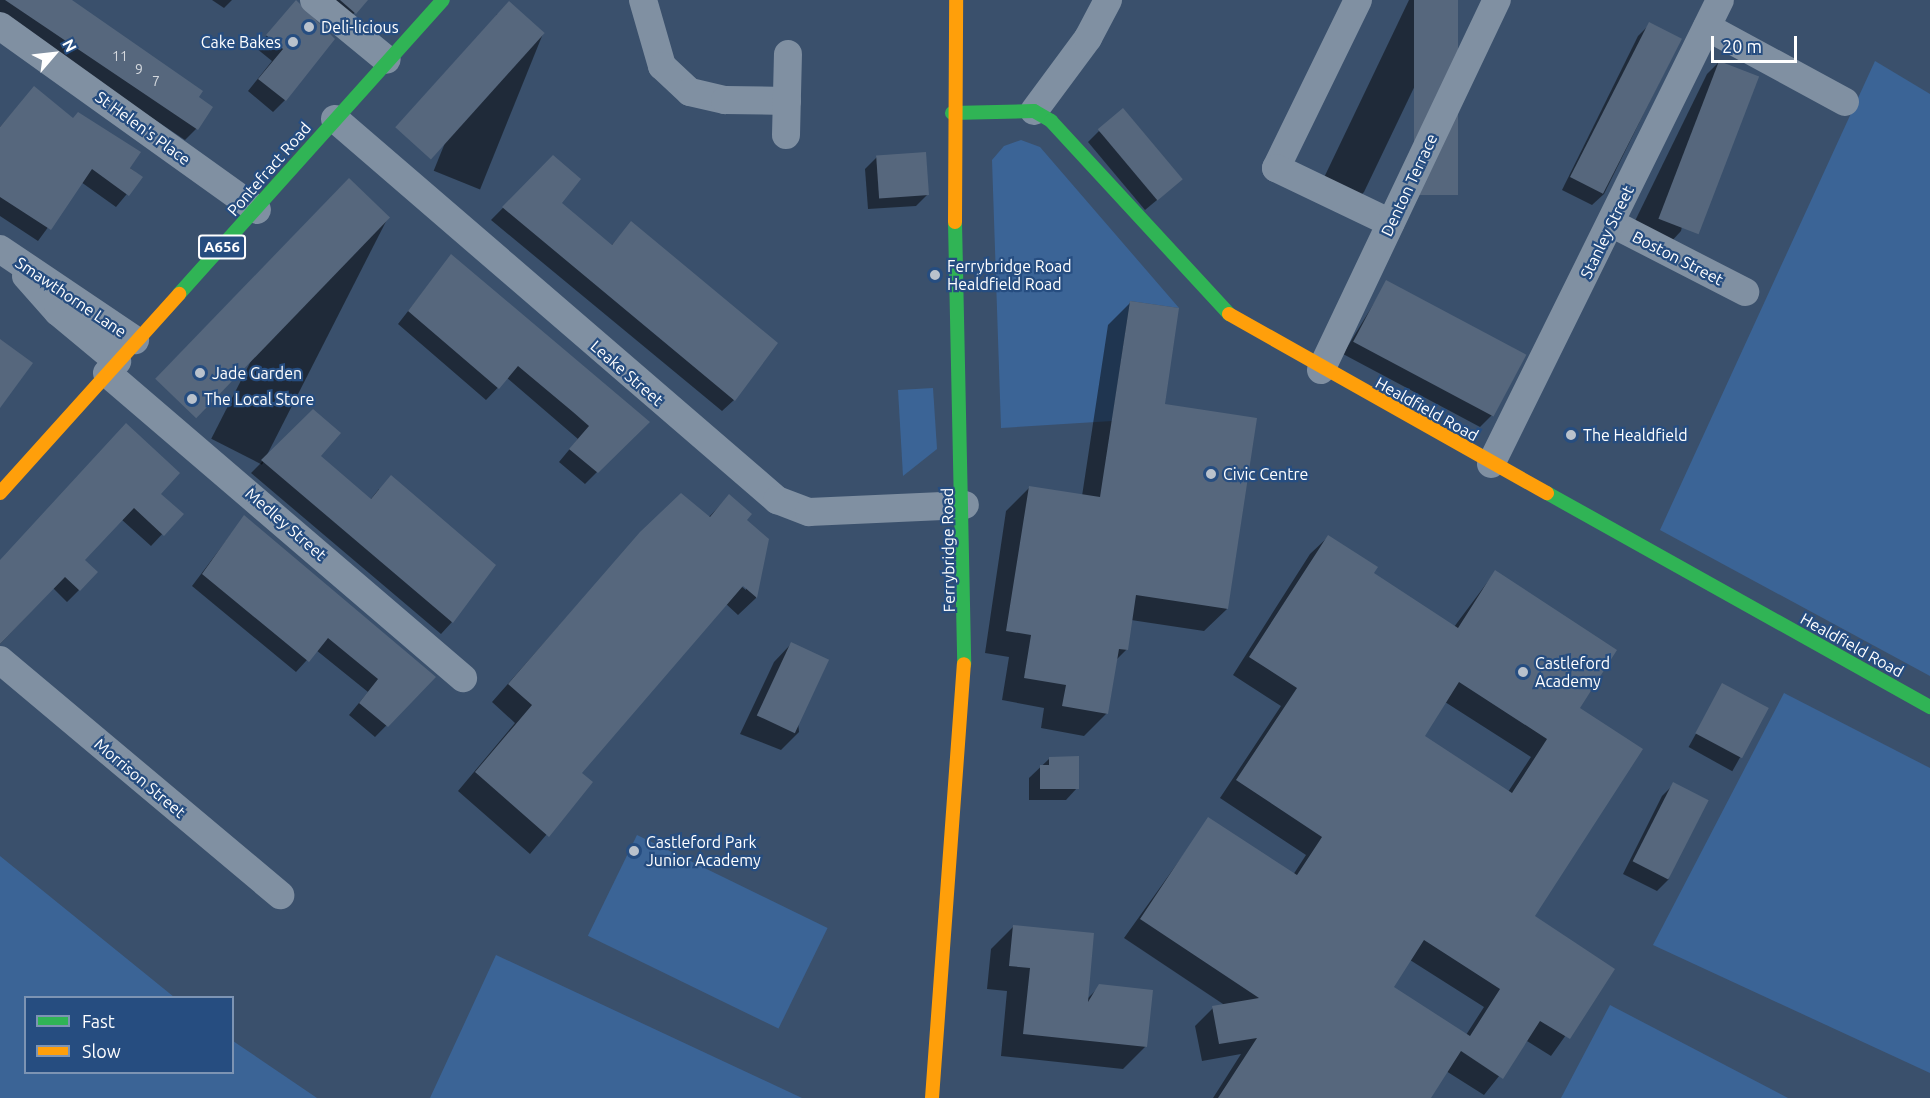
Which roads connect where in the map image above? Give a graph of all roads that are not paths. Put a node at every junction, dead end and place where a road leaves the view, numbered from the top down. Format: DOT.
graph roads {
  1 [pos="314,0"];
  2 [pos="442,0"];
  3 [pos="643,0"];
  4 [pos="956,0"];
  5 [pos="1108,0"];
  6 [pos="1358,0"];
  7 [pos="1497,0"];
  8 [pos="1720,0"];
  9 [pos="0,26"];
  10 [pos="1707,27"];
  11 [pos="788,54"];
  12 [pos="387,60"];
  13 [pos="787,101"];
  14 [pos="1845,102"];
  15 [pos="1034,111"];
  16 [pos="952,113"];
  17 [pos="335,119"];
  18 [pos="786,135"];
  19 [pos="257,210"];
  20 [pos="1391,223"];
  21 [pos="1611,223"];
  22 [pos="4,252"];
  23 [pos="1745,292"];
  24 [pos="120,358"];
  25 [pos="1321,370"];
  26 [pos="1491,464"];
  27 [pos="0,494"];
  28 [pos="965,505"];
  29 [pos="0,660"];
  30 [pos="463,678"];
  31 [pos="1930,707"];
  32 [pos="280,895"];
  33 [pos="932,1098"];
  1 -- 12 [label="street"];
  2 -- 12 [label="street, Pontefract Road / A656"];
  3 -- 13 [label="street"];
  4 -- 16 [label="street, Ferrybridge Road"];
  5 -- 15 [label="street"];
  6 -- 20 [label="street"];
  7 -- 20 [label="street, Denton Terrace"];
  8 -- 10 [label="street, Stanley Street"];
  9 -- 19 [label="street, St Helen's Place"];
  10 -- 14 [label="street"];
  10 -- 21 [label="street, Stanley Street"];
  11 -- 13 [label="street"];
  12 -- 17 [label="street, Pontefract Road / A656"];
  13 -- 18 [label="street"];
  15 -- 16 [label="street"];
  15 -- 25 [label="street, Healdfield Road"];
  16 -- 28 [label="street, Ferrybridge Road"];
  17 -- 19 [label="street, Pontefract Road / A656"];
  17 -- 28 [label="street, Leake Street"];
  19 -- 24 [label="street, Pontefract Road / A656"];
  20 -- 25 [label="street, Denton Terrace"];
  21 -- 23 [label="street, Boston Street"];
  21 -- 26 [label="street, Stanley Street"];
  22 -- 24 [label="street, Smawthorne Lane"];
  24 -- 27 [label="street, Pontefract Road / A656"];
  24 -- 30 [label="street, Medley Street"];
  25 -- 26 [label="street, Healdfield Road"];
  26 -- 31 [label="street, Healdfield Road"];
  28 -- 33 [label="street, Ferrybridge Road"];
  29 -- 32 [label="street, Morrison Street"];
}
